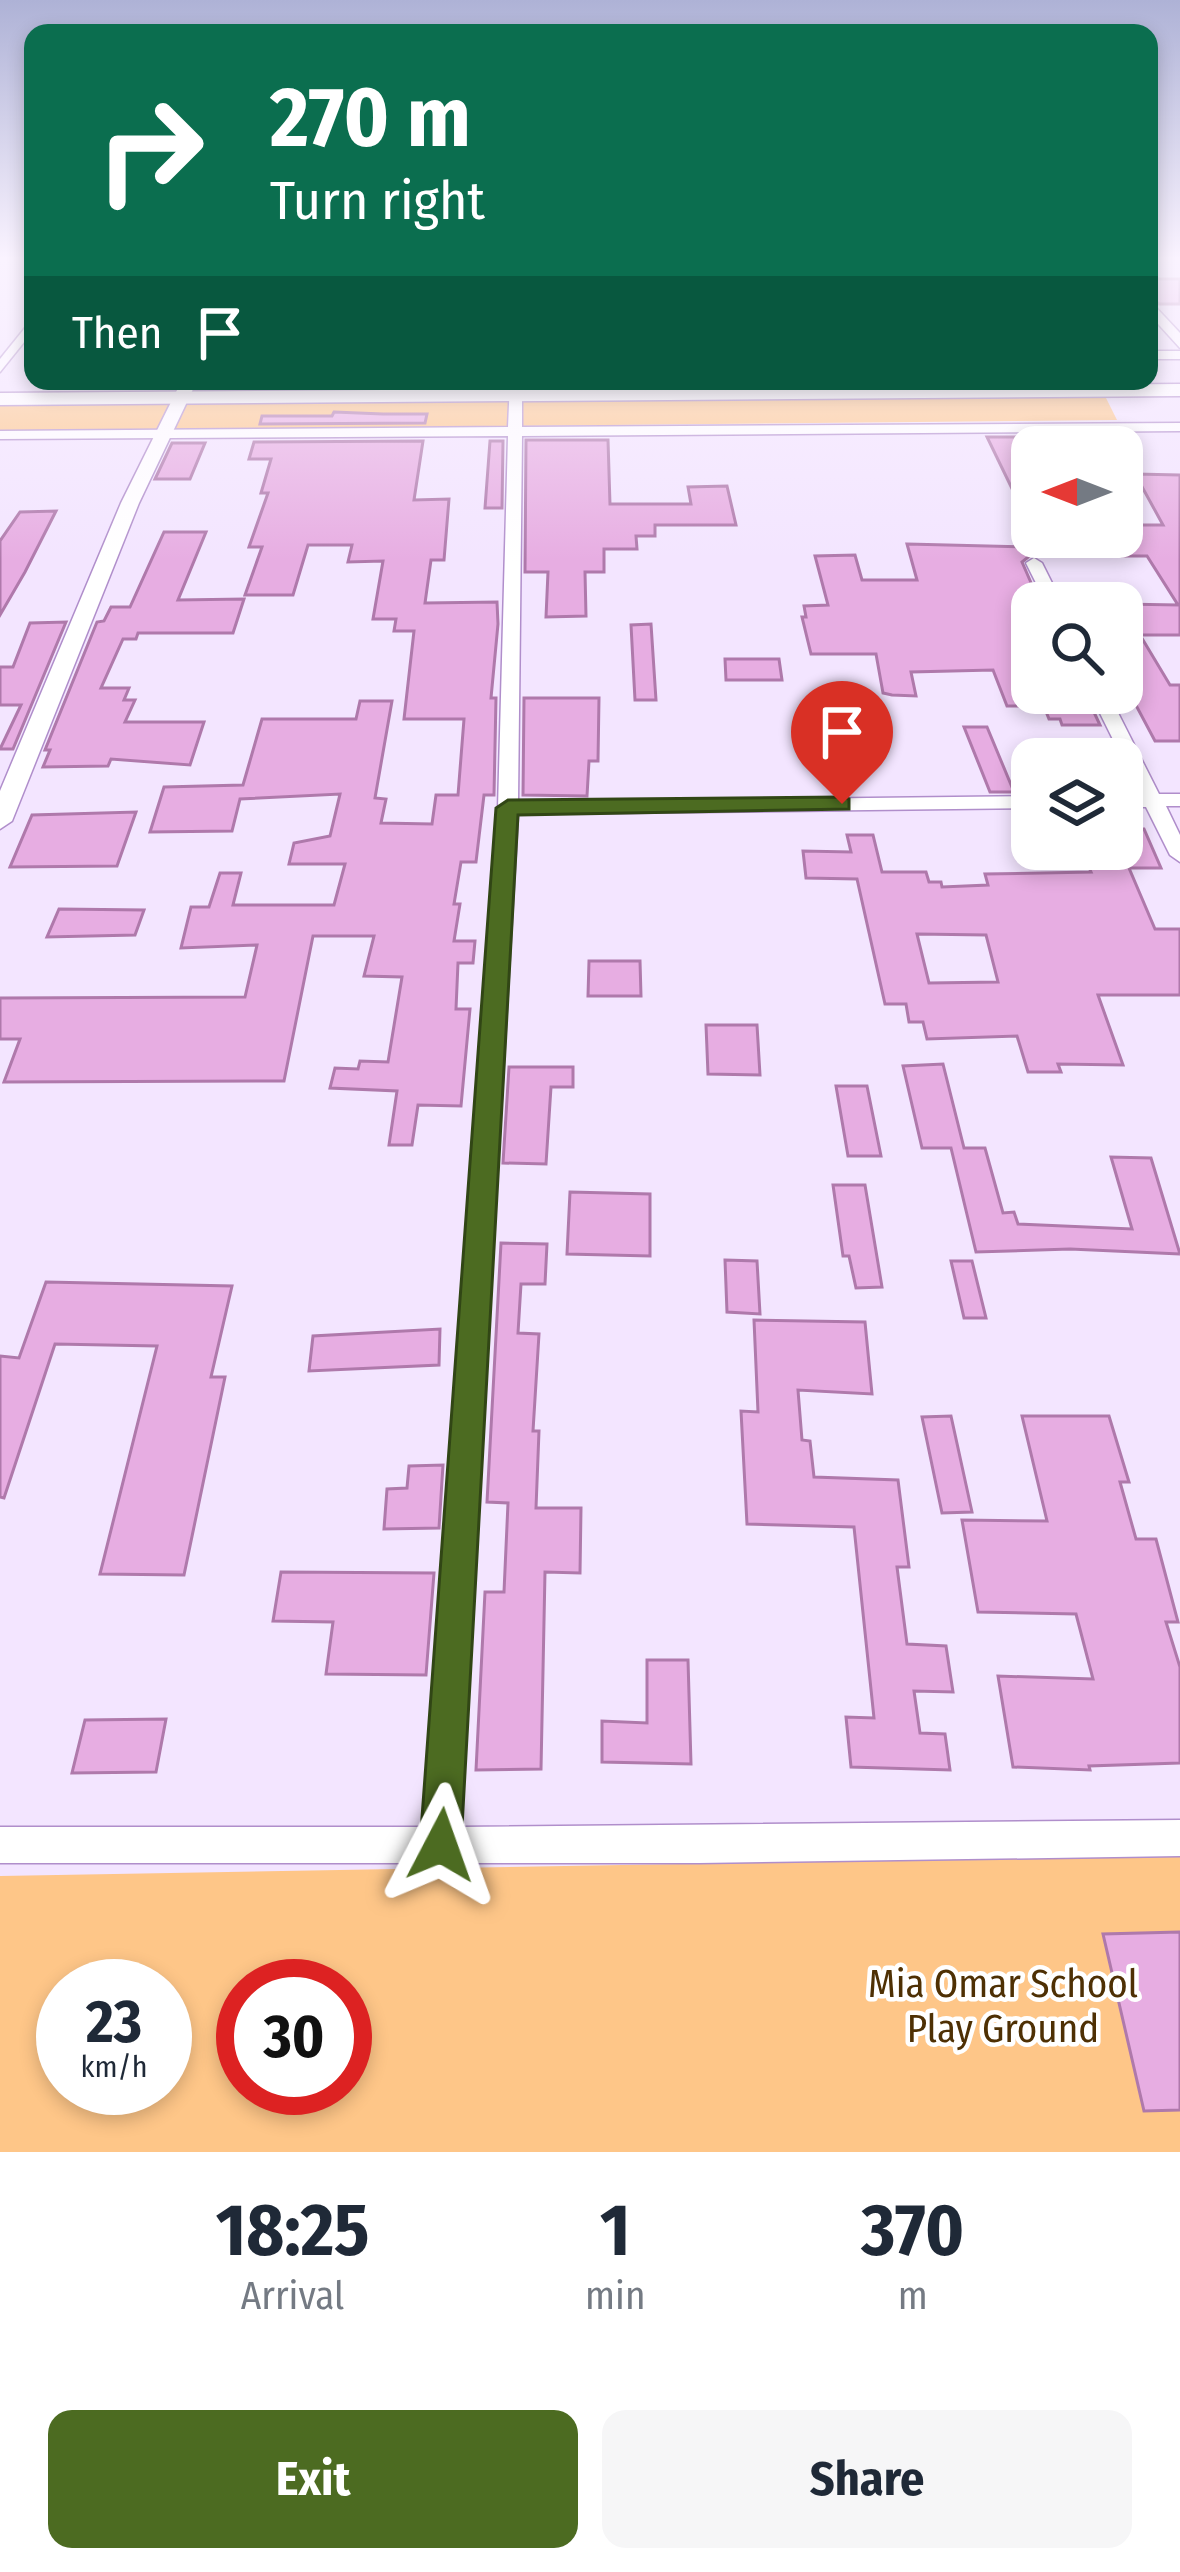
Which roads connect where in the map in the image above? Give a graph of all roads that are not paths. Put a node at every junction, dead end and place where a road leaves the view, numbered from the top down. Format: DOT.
graph roads {
  1 [pos="110,390"];
  2 [pos="209,390"];
  3 [pos="317,390"];
  4 [pos="516,390"];
  5 [pos="684,390"];
  6 [pos="1180,390"];
  7 [pos="1106,391"];
  8 [pos="184,392"];
  9 [pos="853,393"];
  10 [pos="0,399"];
  11 [pos="1128,426"];
  12 [pos="1143,427"];
  13 [pos="1180,427"];
  14 [pos="1011,429"];
  15 [pos="870,431"];
  16 [pos="514,432"];
  17 [pos="0,435"];
  18 [pos="163,435"];
  19 [pos="1034,563"];
  20 [pos="1044,582"];
  21 [pos="1110,714"];
  22 [pos="1143,800"];
  23 [pos="1154,800"];
  24 [pos="1180,800"];
  25 [pos="1011,802"];
  26 [pos="508,808"];
  27 [pos="2,814"];
  28 [pos="1180,855"];
  29 [pos="1180,1838"];
  30 [pos="0,1845"];
  31 [pos="441,1845"];
  1 -- 8 [label="main road"];
  2 -- 8 [label="main road"];
  3 -- 8 [label="main road"];
  4 -- 16 [label="street"];
  5 -- 9 [label="main road"];
  6 -- 7 [label="main road"];
  7 -- 9 [label="main road"];
  7 -- 11 [label="street"];
  8 -- 10 [label="main road"];
  8 -- 18 [label="street"];
  9 -- 15 [label="street"];
  12 -- 13 [label="street"];
  14 -- 15 [label="street"];
  15 -- 16 [label="street"];
  16 -- 18 [label="street"];
  16 -- 26 [label="street"];
  17 -- 18 [label="street"];
  18 -- 27 [label="street"];
  19 -- 20 [label="street"];
  21 -- 23 [label="street"];
  22 -- 23 [label="street"];
  23 -- 24 [label="street"];
  23 -- 28 [label="street"];
  25 -- 26 [label="street"];
  26 -- 31 [label="street"];
  29 -- 31 [label="street"];
  30 -- 31 [label="street"];
}
